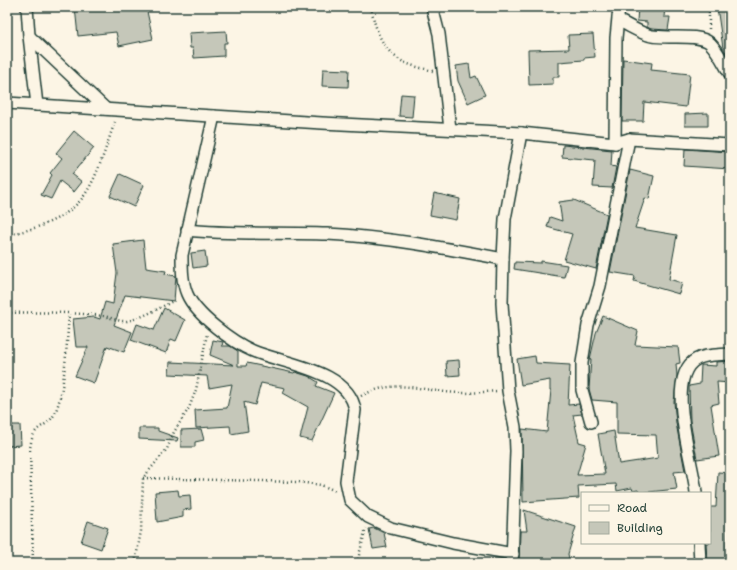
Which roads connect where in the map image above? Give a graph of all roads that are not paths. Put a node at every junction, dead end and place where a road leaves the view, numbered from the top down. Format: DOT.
graph roads {
  1 [pos="27,7"];
  2 [pos="432,7"];
  3 [pos="619,7"];
  4 [pos="619,21"];
  5 [pos="29,36"];
  6 [pos="730,74"];
  7 [pos="7,103"];
  8 [pos="37,105"];
  9 [pos="106,109"];
  10 [pos="214,116"];
  11 [pos="450,129"];
  12 [pos="521,133"];
  13 [pos="629,139"];
  14 [pos="615,143"];
  15 [pos="730,145"];
  16 [pos="187,230"];
  17 [pos="503,259"];
  18 [pos="730,354"];
  19 [pos="592,422"];
  20 [pos="696,492"];
  21 [pos="699,544"];
  22 [pos="513,559"];
  23 [pos="700,563"];
  1 -- 5 [label="street"];
  2 -- 11 [label="street"];
  3 -- 4 [label="street"];
  4 -- 6 [label="street"];
  4 -- 14 [label="street"];
  5 -- 8 [label="street"];
  5 -- 9 [label="street"];
  7 -- 8 [label="street"];
  8 -- 9 [label="street"];
  9 -- 10 [label="street"];
  10 -- 11 [label="street"];
  10 -- 16 [label="street"];
  11 -- 12 [label="street"];
  12 -- 14 [label="street"];
  12 -- 17 [label="street"];
  13 -- 14 [label="street"];
  13 -- 15 [label="street"];
  13 -- 19 [label="street"];
  16 -- 17 [label="street"];
  16 -- 22 [label="street"];
  17 -- 22 [label="street"];
  18 -- 20 [label="street"];
  21 -- 23 [label="street"];
}
